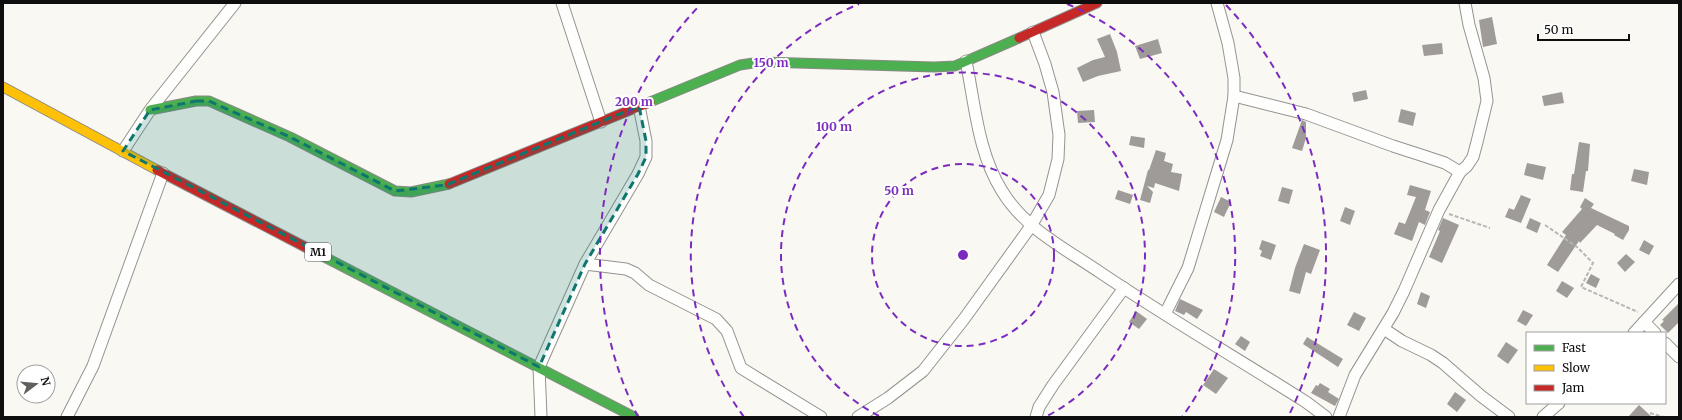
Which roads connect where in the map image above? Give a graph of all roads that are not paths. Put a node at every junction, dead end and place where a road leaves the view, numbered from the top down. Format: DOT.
graph roads {
  1 [pos="235,3"];
  2 [pos="562,3"];
  3 [pos="1097,3"];
  4 [pos="1217,3"];
  5 [pos="1465,3"];
  6 [pos="1033,32"];
  7 [pos="966,61"];
  8 [pos="3,87"];
  9 [pos="1234,96"];
  10 [pos="639,106"];
  11 [pos="150,110"];
  12 [pos="601,122"];
  13 [pos="123,151"];
  14 [pos="1460,172"];
  15 [pos="163,173"];
  16 [pos="1030,226"];
  17 [pos="585,264"];
  18 [pos="1679,284"];
  19 [pos="1124,288"];
  20 [pos="1164,314"];
  21 [pos="1646,320"];
  22 [pos="1384,329"];
  23 [pos="1635,332"];
  24 [pos="1654,332"];
  25 [pos="1666,344"];
  26 [pos="1679,357"];
  27 [pos="539,367"];
  28 [pos="1558,404"];
  29 [pos="67,417"];
  30 [pos="541,417"];
  31 [pos="634,417"];
  32 [pos="821,417"];
  33 [pos="858,417"];
  34 [pos="1036,417"];
  35 [pos="1326,417"];
  36 [pos="1339,417"];
  37 [pos="1508,417"];
  38 [pos="1543,417"];
  1 -- 11 [label="street"];
  2 -- 12 [label="street"];
  3 -- 6 [label="main road"];
  4 -- 9 [label="street"];
  5 -- 14 [label="street"];
  6 -- 7 [label="main road"];
  6 -- 16 [label="street"];
  7 -- 10 [label="main road"];
  7 -- 16 [label="street"];
  8 -- 13 [label="main road, M1"];
  9 -- 14 [label="street"];
  9 -- 20 [label="street"];
  10 -- 12 [label="main road"];
  10 -- 17 [label="street"];
  11 -- 12 [label="main road"];
  11 -- 13 [label="street"];
  13 -- 15 [label="main road, M1"];
  14 -- 22 [label="street"];
  15 -- 27 [label="main road, M1"];
  15 -- 29 [label="street"];
  16 -- 19 [label="street"];
  16 -- 33 [label="street"];
  17 -- 27 [label="street"];
  17 -- 32 [label="street"];
  18 -- 21 [label="street"];
  19 -- 20 [label="street"];
  19 -- 34 [label="street"];
  20 -- 35 [label="street"];
  21 -- 23 [label="street"];
  21 -- 24 [label="street"];
  22 -- 36 [label="street"];
  22 -- 37 [label="street"];
  25 -- 26 [label="street"];
  27 -- 30 [label="street"];
  27 -- 31 [label="main road, M1"];
  28 -- 38 [label="street"];
}
